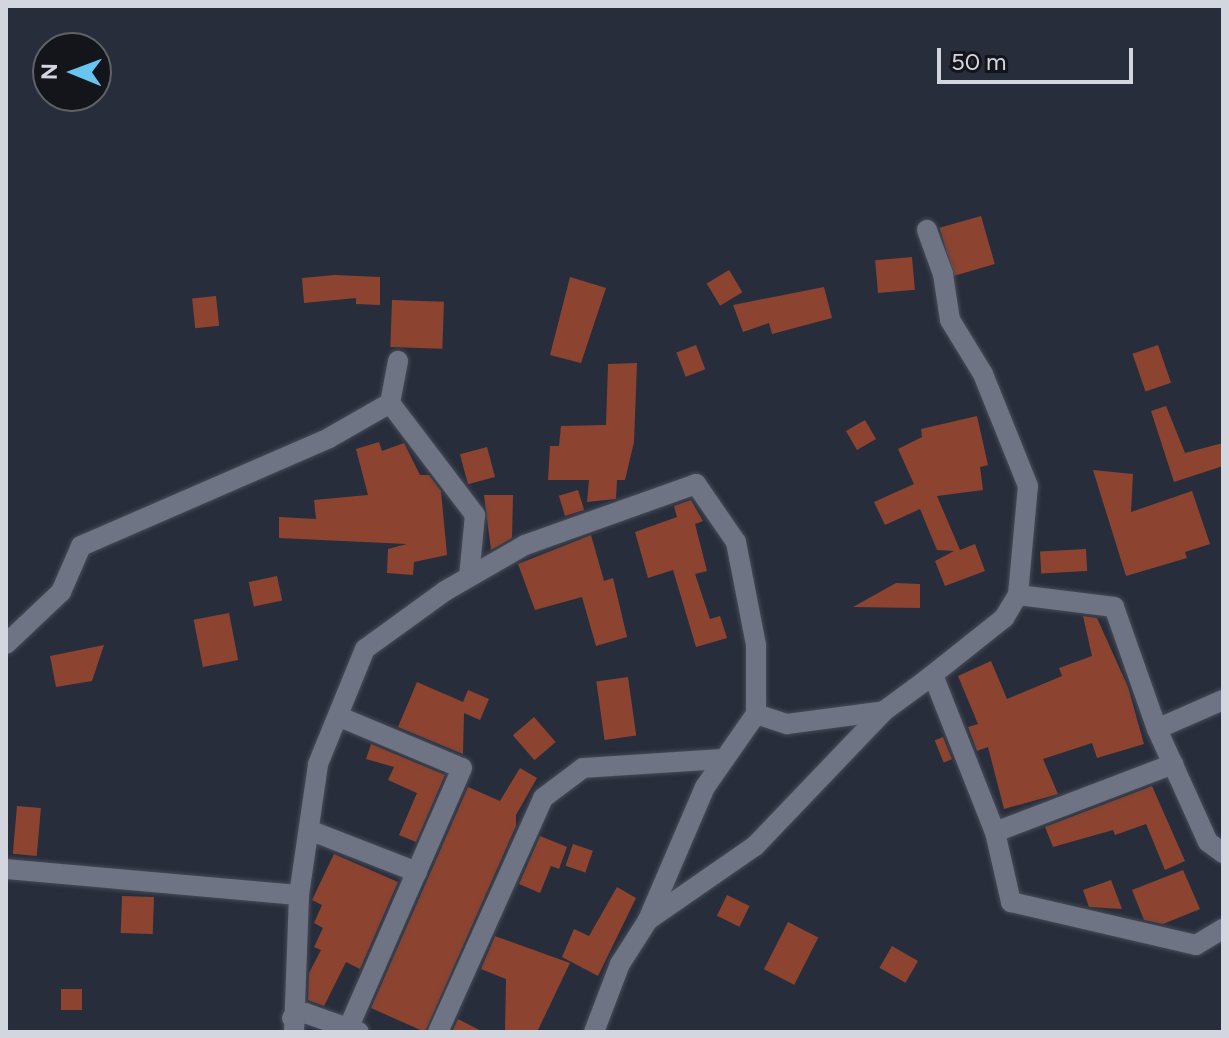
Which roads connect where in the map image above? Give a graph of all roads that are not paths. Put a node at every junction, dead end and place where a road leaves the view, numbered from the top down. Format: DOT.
graph roads {
  1 [pos="927,230"];
  2 [pos="398,361"];
  3 [pos="390,403"];
  4 [pos="469,577"];
  5 [pos="1018,595"];
  6 [pos="6,644"];
  7 [pos="926,680"];
  8 [pos="1223,700"];
  9 [pos="884,711"];
  10 [pos="756,714"];
  11 [pos="340,717"];
  12 [pos="1157,729"];
  13 [pos="724,759"];
  14 [pos="1173,764"];
  15 [pos="309,830"];
  16 [pos="995,832"];
  17 [pos="1223,853"];
  18 [pos="6,869"];
  19 [pos="417,872"];
  20 [pos="299,895"];
  21 [pos="648,920"];
  22 [pos="1223,929"];
  23 [pos="293,1025"];
  24 [pos="354,1030"];
  25 [pos="438,1032"];
  26 [pos="594,1032"];
  1 -- 5 [label="street"];
  2 -- 3 [label="street"];
  3 -- 4 [label="street"];
  3 -- 6 [label="street"];
  4 -- 10 [label="street"];
  4 -- 11 [label="street"];
  5 -- 7 [label="street"];
  5 -- 12 [label="street"];
  7 -- 9 [label="street"];
  7 -- 16 [label="street"];
  8 -- 12 [label="street"];
  9 -- 10 [label="street"];
  9 -- 21 [label="street"];
  10 -- 13 [label="street"];
  11 -- 15 [label="street"];
  11 -- 19 [label="street"];
  12 -- 14 [label="street"];
  13 -- 21 [label="street"];
  13 -- 25 [label="street"];
  14 -- 16 [label="street"];
  14 -- 17 [label="street"];
  15 -- 19 [label="street"];
  15 -- 20 [label="street"];
  16 -- 22 [label="street"];
  18 -- 20 [label="street"];
  19 -- 24 [label="street"];
  20 -- 23 [label="street"];
  21 -- 26 [label="street"];
  23 -- 24 [label="street"];
}
